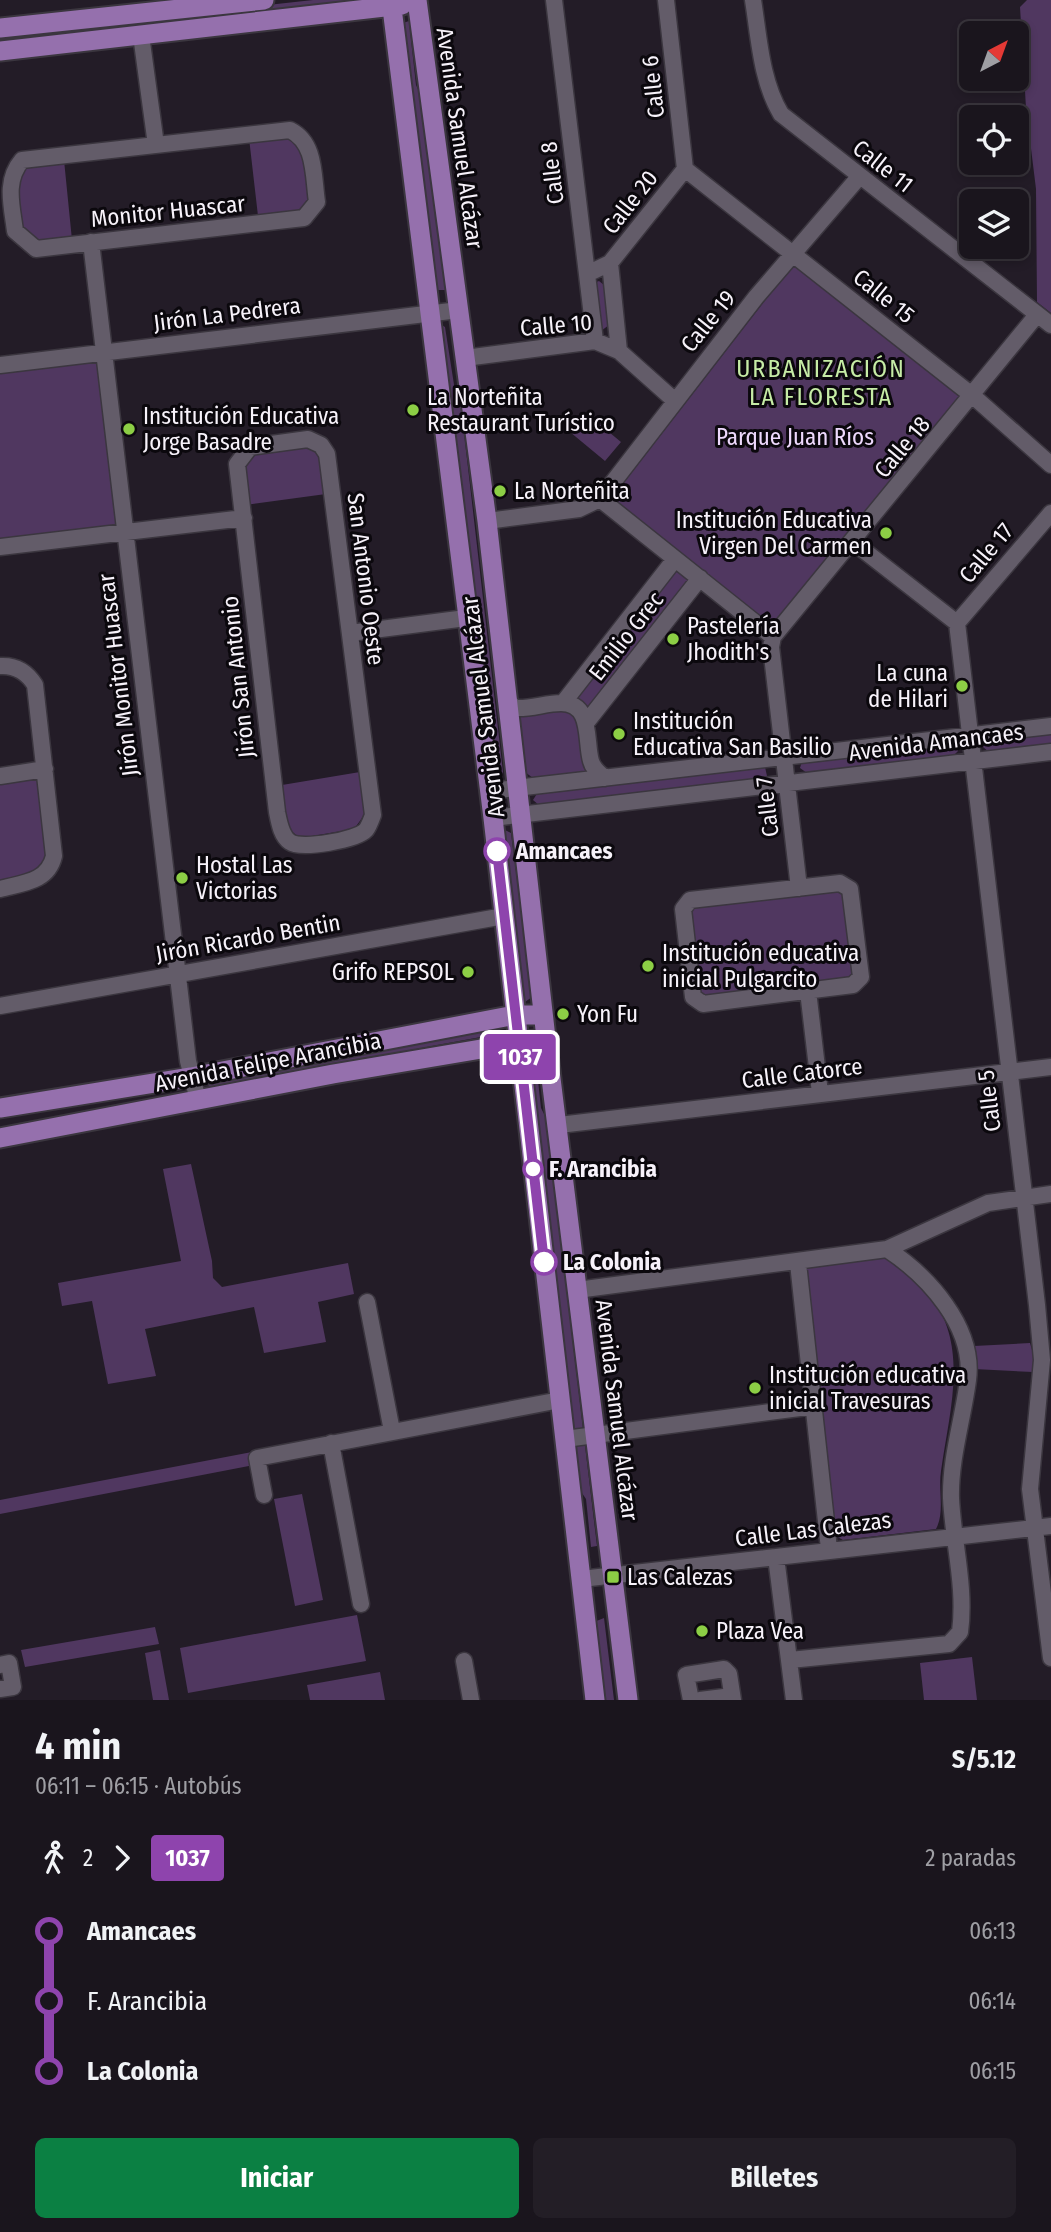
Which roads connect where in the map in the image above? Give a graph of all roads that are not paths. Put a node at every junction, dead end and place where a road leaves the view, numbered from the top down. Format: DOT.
graph roads {
  1 [pos="264,0"];
  2 [pos="554,0"];
  3 [pos="666,0"];
  4 [pos="753,0"];
  5 [pos="417,1"];
  6 [pos="391,3"];
  7 [pos="0,28"];
  8 [pos="141,35"];
  9 [pos="0,51"];
  10 [pos="156,145"];
  11 [pos="685,169"];
  12 [pos="859,177"];
  13 [pos="91,243"];
  14 [pos="793,253"];
  15 [pos="610,263"];
  16 [pos="587,274"];
  17 [pos="459,310"];
  18 [pos="428,314"];
  19 [pos="1036,316"];
  20 [pos="1051,326"];
  21 [pos="595,341"];
  22 [pos="619,351"];
  23 [pos="102,352"];
  24 [pos="465,358"];
  25 [pos="0,365"];
  26 [pos="973,396"];
  27 [pos="674,400"];
  28 [pos="237,464"];
  29 [pos="1051,465"];
  30 [pos="600,499"];
  31 [pos="1051,513"];
  32 [pos="244,518"];
  33 [pos="486,521"];
  34 [pos="124,532"];
  35 [pos="853,542"];
  36 [pos="0,547"];
  37 [pos="676,559"];
  38 [pos="701,578"];
  39 [pos="466,618"];
  40 [pos="957,623"];
  41 [pos="350,633"];
  42 [pos="773,638"];
  43 [pos="0,666"];
  44 [pos="507,702"];
  45 [pos="563,702"];
  46 [pos="586,723"];
  47 [pos="1051,726"];
  48 [pos="972,735"];
  49 [pos="1051,752"];
  50 [pos="784,757"];
  51 [pos="974,761"];
  52 [pos="45,769"];
  53 [pos="0,776"];
  54 [pos="605,778"];
  55 [pos="787,783"];
  56 [pos="517,788"];
  57 [pos="490,792"];
  58 [pos="373,815"];
  59 [pos="521,815"];
  60 [pos="493,818"];
  61 [pos="799,888"];
  62 [pos="0,889"];
  63 [pos="503,916"];
  64 [pos="178,974"];
  65 [pos="808,990"];
  66 [pos="0,1006"];
  67 [pos="543,1014"];
  68 [pos="515,1015"];
  69 [pos="546,1038"];
  70 [pos="519,1042"];
  71 [pos="1051,1067"];
  72 [pos="1008,1072"];
  73 [pos="191,1077"];
  74 [pos="820,1093"];
  75 [pos="198,1100"];
  76 [pos="0,1108"];
  77 [pos="558,1125"];
  78 [pos="0,1138"];
  79 [pos="1051,1194"];
  80 [pos="1024,1198"];
  81 [pos="887,1249"];
  82 [pos="799,1263"];
  83 [pos="577,1290"];
  84 [pos="367,1302"];
  85 [pos="1044,1304"];
  86 [pos="560,1400"];
  87 [pos="815,1406"];
  88 [pos="1044,1410"];
  89 [pos="392,1432"];
  90 [pos="596,1435"];
  91 [pos="565,1439"];
  92 [pos="331,1443"];
  93 [pos="264,1495"];
  94 [pos="1051,1526"];
  95 [pos="1034,1528"];
  96 [pos="956,1535"];
  97 [pos="829,1549"];
  98 [pos="776,1557"];
  99 [pos="613,1577"];
  100 [pos="581,1579"];
  101 [pos="361,1604"];
  102 [pos="1051,1658"];
  103 [pos="790,1660"];
  104 [pos="464,1661"];
  105 [pos="0,1665"];
  106 [pos="0,1689"];
  107 [pos="733,1698"];
  108 [pos="471,1700"];
  109 [pos="596,1700"];
  110 [pos="628,1700"];
  111 [pos="691,1700"];
  112 [pos="700,1700"];
  113 [pos="794,1700"];
  1 -- 7 [label="main road"];
  2 -- 16 [label="street, Calle 8"];
  3 -- 11 [label="street, Calle 6"];
  4 -- 12 [label="street, Calle 11"];
  5 -- 6 [label="main road"];
  5 -- 17 [label="main road, Avenida Samuel Alcázar"];
  6 -- 8 [label="main road"];
  6 -- 18 [label="main road, Avenida Samuel Alcázar"];
  8 -- 9 [label="main road"];
  8 -- 10 [label="street"];
  10 -- 13 [label="street, Monitor Huascar"];
  10 -- 13 [label="street, Monitor Huascar"];
  11 -- 14 [label="street, Calle 15"];
  11 -- 15 [label="street, Calle 20"];
  12 -- 14 [label="street, Calle 19"];
  12 -- 19 [label="street, Calle 11"];
  13 -- 23 [label="street, Jirón Monitor Huascar"];
  14 -- 26 [label="street, Calle 15"];
  14 -- 27 [label="street, Calle 19"];
  15 -- 16 [label="street, Calle 20"];
  15 -- 22 [label="street, Calle 20"];
  16 -- 21 [label="street, Calle 8"];
  17 -- 18 [label="street, Jirón La Pedrera"];
  17 -- 24 [label="main road, Avenida Samuel Alcázar"];
  18 -- 23 [label="street, Jirón La Pedrera"];
  18 -- 39 [label="main road, Avenida Samuel Alcázar"];
  19 -- 20 [label="street, Calle 11"];
  19 -- 26 [label="street, Calle 18"];
  21 -- 22 [label="street, Calle 10"];
  21 -- 24 [label="street, Calle 10"];
  22 -- 27 [label="street, Calle 10"];
  23 -- 25 [label="street, Jirón La Pedrera"];
  23 -- 34 [label="street, Jirón Monitor Huascar"];
  24 -- 33 [label="main road, Avenida Samuel Alcázar"];
  26 -- 29 [label="street, Calle 15"];
  26 -- 35 [label="street, Calle 18"];
  27 -- 30 [label="street, Calle 19"];
  28 -- 32 [label="street, Jirón San Antonio"];
  28 -- 41 [label="street, San Antonio Oeste"];
  30 -- 33 [label="street"];
  30 -- 37 [label="street"];
  31 -- 40 [label="street, Calle 17"];
  32 -- 34 [label="street"];
  32 -- 58 [label="street, Jirón San Antonio"];
  33 -- 44 [label="main road, Avenida Samuel Alcázar"];
  34 -- 36 [label="street"];
  34 -- 64 [label="street, Jirón Monitor Huascar"];
  35 -- 40 [label="street"];
  35 -- 42 [label="street, Calle 18"];
  37 -- 38 [label="street"];
  37 -- 45 [label="street, Emilio Grec"];
  38 -- 42 [label="street"];
  38 -- 46 [label="street, Emilio Grec"];
  39 -- 41 [label="street"];
  39 -- 57 [label="main road, Avenida Samuel Alcázar"];
  40 -- 48 [label="street, Calle 5"];
  41 -- 58 [label="street, San Antonio Oeste"];
  42 -- 50 [label="street, Calle 7"];
  43 -- 52 [label="street"];
  44 -- 45 [label="street"];
  44 -- 56 [label="main road, Avenida Samuel Alcázar"];
  45 -- 46 [label="street"];
  46 -- 54 [label="street"];
  47 -- 48 [label="street, Avenida Amancaes"];
  48 -- 50 [label="street, Avenida Amancaes"];
  48 -- 51 [label="street, Calle 5"];
  49 -- 51 [label="street, Avenida Amancaes"];
  50 -- 54 [label="street, Avenida Amancaes"];
  50 -- 55 [label="street, Calle 7"];
  51 -- 55 [label="street, Avenida Amancaes"];
  51 -- 72 [label="street, Calle 5"];
  52 -- 53 [label="street"];
  52 -- 62 [label="street"];
  54 -- 56 [label="street, Avenida Amancaes"];
  55 -- 59 [label="street, Avenida Amancaes"];
  55 -- 61 [label="street, Calle 7"];
  56 -- 57 [label="street, Avenida Amancaes"];
  56 -- 59 [label="main road, Avenida Samuel Alcázar"];
  57 -- 60 [label="main road, Avenida Samuel Alcázar"];
  59 -- 60 [label="street, Avenida Amancaes"];
  59 -- 67 [label="main road, Avenida Samuel Alcázar"];
  60 -- 63 [label="main road, Avenida Samuel Alcázar"];
  61 -- 65 [label="street"];
  61 -- 65 [label="street"];
  63 -- 64 [label="street, Jirón Ricardo Bentin"];
  63 -- 68 [label="main road, Avenida Samuel Alcázar"];
  64 -- 66 [label="street, Jirón Ricardo Bentin"];
  64 -- 73 [label="street, Jirón Monitor Huascar"];
  65 -- 74 [label="street"];
  67 -- 68 [label="main road, Avenida Felipe Arancibia"];
  67 -- 69 [label="main road, Avenida Samuel Alcázar"];
  68 -- 70 [label="main road, Avenida Samuel Alcázar"];
  68 -- 73 [label="main road, Avenida Felipe Arancibia"];
  69 -- 70 [label="main road, Avenida Felipe Arancibia"];
  69 -- 77 [label="main road, Avenida Samuel Alcázar"];
  70 -- 75 [label="main road, Avenida Felipe Arancibia"];
  70 -- 86 [label="main road, Avenida Samuel Alcázar"];
  71 -- 72 [label="street, Calle Catorce"];
  72 -- 74 [label="street, Calle Catorce"];
  72 -- 80 [label="street, Calle 5"];
  73 -- 75 [label="street, Jirón Monitor Huascar"];
  73 -- 76 [label="main road, Avenida Felipe Arancibia"];
  74 -- 77 [label="street, Calle Catorce"];
  75 -- 78 [label="main road, Avenida Felipe Arancibia"];
  77 -- 83 [label="main road, Avenida Samuel Alcázar"];
  79 -- 80 [label="street"];
  80 -- 81 [label="street"];
  80 -- 85 [label="street, Calle 5"];
  81 -- 82 [label="street"];
  81 -- 96 [label="street"];
  82 -- 83 [label="street"];
  82 -- 87 [label="street"];
  83 -- 90 [label="main road, Avenida Samuel Alcázar"];
  84 -- 89 [label="street"];
  85 -- 88 [label="street, Calle 5"];
  86 -- 89 [label="street"];
  86 -- 91 [label="main road, Avenida Samuel Alcázar"];
  87 -- 90 [label="street"];
  87 -- 97 [label="street"];
  88 -- 95 [label="street, Calle 5"];
  89 -- 92 [label="street"];
  90 -- 91 [label="street"];
  90 -- 99 [label="main road, Avenida Samuel Alcázar"];
  91 -- 100 [label="main road, Avenida Samuel Alcázar"];
  92 -- 93 [label="street"];
  92 -- 101 [label="street"];
  94 -- 95 [label="street, Calle Las Calezas"];
  95 -- 96 [label="street, Calle Las Calezas"];
  95 -- 102 [label="street, Calle 5"];
  96 -- 97 [label="street, Calle Las Calezas"];
  96 -- 103 [label="street"];
  97 -- 98 [label="street, Calle Las Calezas"];
  98 -- 99 [label="street, Calle Las Calezas"];
  98 -- 103 [label="street"];
  99 -- 100 [label="street, Calle Las Calezas"];
  99 -- 110 [label="main road, Avenida Samuel Alcázar"];
  100 -- 109 [label="main road, Avenida Samuel Alcázar"];
  103 -- 113 [label="street"];
  104 -- 108 [label="street"];
  105 -- 106 [label="street"];
  107 -- 111 [label="street"];
  107 -- 112 [label="street"];
}
